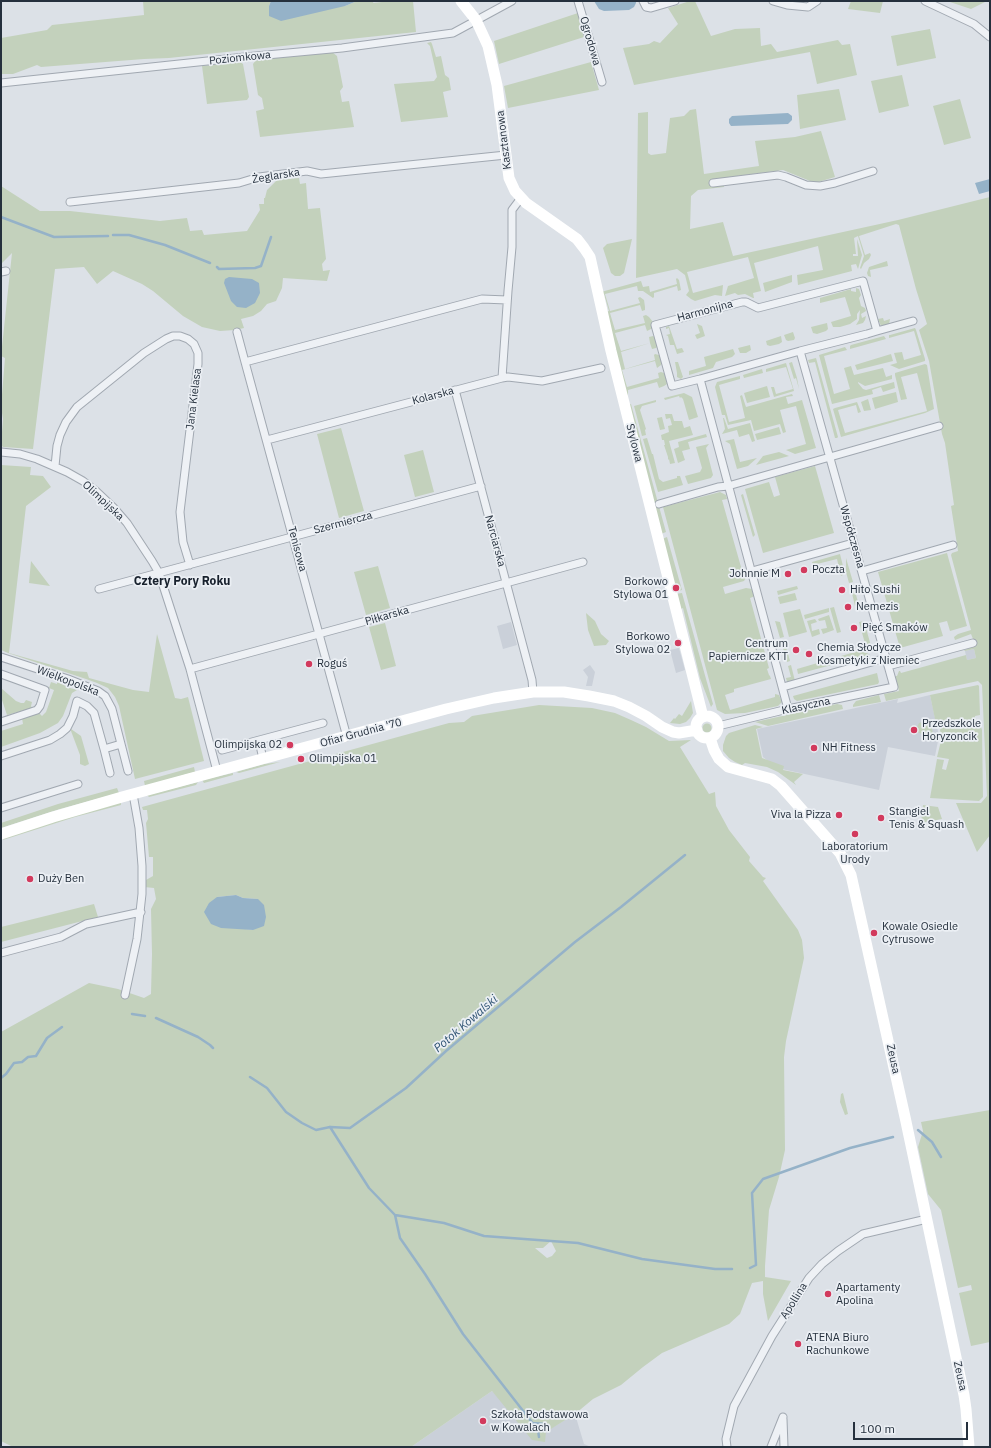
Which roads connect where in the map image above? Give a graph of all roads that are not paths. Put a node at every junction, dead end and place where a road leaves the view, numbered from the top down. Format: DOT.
graph roads {
  1 [pos="461,1"];
  2 [pos="512,1"];
  3 [pos="578,1"];
  4 [pos="643,1"];
  5 [pos="675,1"];
  6 [pos="773,1"];
  7 [pos="816,1"];
  8 [pos="925,1"];
  9 [pos="476,20"];
  10 [pos="990,37"];
  11 [pos="602,82"];
  12 [pos="1,83"];
  13 [pos="506,155"];
  14 [pos="873,171"];
  15 [pos="713,183"];
  16 [pos="521,198"];
  17 [pos="70,202"];
  18 [pos="507,300"];
  19 [pos="913,321"];
  20 [pos="876,331"];
  21 [pos="237,332"];
  22 [pos="800,351"];
  23 [pos="245,362"];
  24 [pos="601,368"];
  25 [pos="502,378"];
  26 [pos="700,379"];
  27 [pos="454,390"];
  28 [pos="939,426"];
  29 [pos="267,440"];
  30 [pos="1,452"];
  31 [pos="830,457"];
  32 [pos="55,466"];
  33 [pos="481,486"];
  34 [pos="728,486"];
  35 [pos="659,504"];
  36 [pos="293,537"];
  37 [pos="853,543"];
  38 [pos="954,545"];
  39 [pos="583,562"];
  40 [pos="190,565"];
  41 [pos="752,571"];
  42 [pos="862,572"];
  43 [pos="159,573"];
  44 [pos="506,582"];
  45 [pos="99,589"];
  46 [pos="320,634"];
  47 [pos="973,643"];
  48 [pos="1,657"];
  49 [pos="886,658"];
  50 [pos="888,666"];
  51 [pos="190,669"];
  52 [pos="1,674"];
  53 [pos="783,687"];
  54 [pos="894,687"];
  55 [pos="533,692"];
  56 [pos="788,709"];
  57 [pos="703,717"];
  58 [pos="1,722"];
  59 [pos="323,723"];
  60 [pos="718,726"];
  61 [pos="697,730"];
  62 [pos="347,737"];
  63 [pos="710,738"];
  64 [pos="259,741"];
  65 [pos="121,744"];
  66 [pos="104,749"];
  67 [pos="222,750"];
  68 [pos="1,756"];
  69 [pos="262,759"];
  70 [pos="128,771"];
  71 [pos="217,771"];
  72 [pos="110,773"];
  73 [pos="78,784"];
  74 [pos="133,794"];
  75 [pos="1,808"];
  76 [pos="1,834"];
  77 [pos="141,912"];
  78 [pos="1,953"];
  79 [pos="125,995"];
  80 [pos="927,1219"];
  81 [pos="727,1447"];
  82 [pos="771,1447"];
  83 [pos="784,1447"];
  84 [pos="969,1447"];
  1 -- 9 [label="street, Kasztanowa"];
  2 -- 9 [label="street, Poziomkowa"];
  3 -- 11 [label="street, Ogrodowa"];
  4 -- 5 [label="street"];
  6 -- 7 [label="street"];
  8 -- 10 [label="street"];
  9 -- 12 [label="street, Poziomkowa"];
  9 -- 13 [label="street, Kasztanowa"];
  13 -- 16 [label="street, Kasztanowa"];
  13 -- 17 [label="street, Żeglarska"];
  14 -- 15 [label="street"];
  16 -- 18 [label="street"];
  16 -- 57 [label="street, Stylowa"];
  18 -- 23 [label="street"];
  18 -- 25 [label="street"];
  19 -- 20 [label="street"];
  20 -- 22 [label="street"];
  20 -- 26 [label="street, Harmonijna"];
  21 -- 23 [label="street, Tenisowa"];
  22 -- 26 [label="street"];
  22 -- 31 [label="street, Współczesna"];
  23 -- 29 [label="street, Tenisowa"];
  24 -- 25 [label="street, Kolarska"];
  25 -- 27 [label="street, Kolarska"];
  26 -- 34 [label="street"];
  27 -- 29 [label="street, Kolarska"];
  27 -- 33 [label="street, Narciarska"];
  28 -- 31 [label="street"];
  29 -- 36 [label="street, Tenisowa"];
  30 -- 32 [label="street, Olimpijska"];
  31 -- 34 [label="street"];
  31 -- 37 [label="street, Współczesna"];
  32 -- 40 [label="street, Jana Kielasa"];
  32 -- 43 [label="street, Olimpijska"];
  33 -- 36 [label="street, Szermiercza"];
  33 -- 44 [label="street, Narciarska"];
  34 -- 35 [label="street"];
  34 -- 41 [label="street"];
  36 -- 40 [label="street, Szermiercza"];
  36 -- 46 [label="street, Tenisowa"];
  37 -- 41 [label="street"];
  37 -- 42 [label="street, Współczesna"];
  38 -- 42 [label="street"];
  39 -- 44 [label="street, Piłkarska"];
  40 -- 43 [label="street, Szermiercza"];
  41 -- 53 [label="street"];
  42 -- 49 [label="street, Współczesna"];
  43 -- 45 [label="street"];
  43 -- 51 [label="street, Olimpijska"];
  44 -- 46 [label="street, Piłkarska"];
  44 -- 55 [label="street, Narciarska"];
  46 -- 51 [label="street, Piłkarska"];
  46 -- 62 [label="street, Tenisowa"];
  47 -- 50 [label="street"];
  48 -- 65 [label="street, Wielkopolska"];
  49 -- 50 [label="street, Współczesna"];
  49 -- 53 [label="street"];
  50 -- 54 [label="street, Współczesna"];
  51 -- 71 [label="street, Olimpijska"];
  52 -- 58 [label="street"];
  53 -- 56 [label="street"];
  54 -- 56 [label="street, Klasyczna"];
  55 -- 61 [label="street, Ofiar Grudnia '70"];
  55 -- 62 [label="street, Ofiar Grudnia '70"];
  56 -- 60 [label="street, Klasyczna"];
  57 -- 60 [label="street"];
  57 -- 61 [label="street"];
  59 -- 64 [label="street"];
  60 -- 63 [label="street"];
  61 -- 63 [label="street"];
  62 -- 69 [label="street, Ofiar Grudnia '70"];
  63 -- 80 [label="street, Zeusa"];
  64 -- 67 [label="street"];
  64 -- 69 [label="street"];
  65 -- 66 [label="street"];
  65 -- 70 [label="street, Wielkopolska"];
  66 -- 68 [label="street"];
  66 -- 72 [label="street"];
  69 -- 71 [label="street, Ofiar Grudnia '70"];
  71 -- 74 [label="street, Ofiar Grudnia '70"];
  73 -- 75 [label="street"];
  74 -- 76 [label="street, Ofiar Grudnia '70"];
  74 -- 77 [label="street"];
  77 -- 78 [label="street"];
  77 -- 79 [label="street"];
  80 -- 81 [label="street, Apollina"];
  80 -- 84 [label="street, Zeusa"];
  82 -- 83 [label="street"];
}
